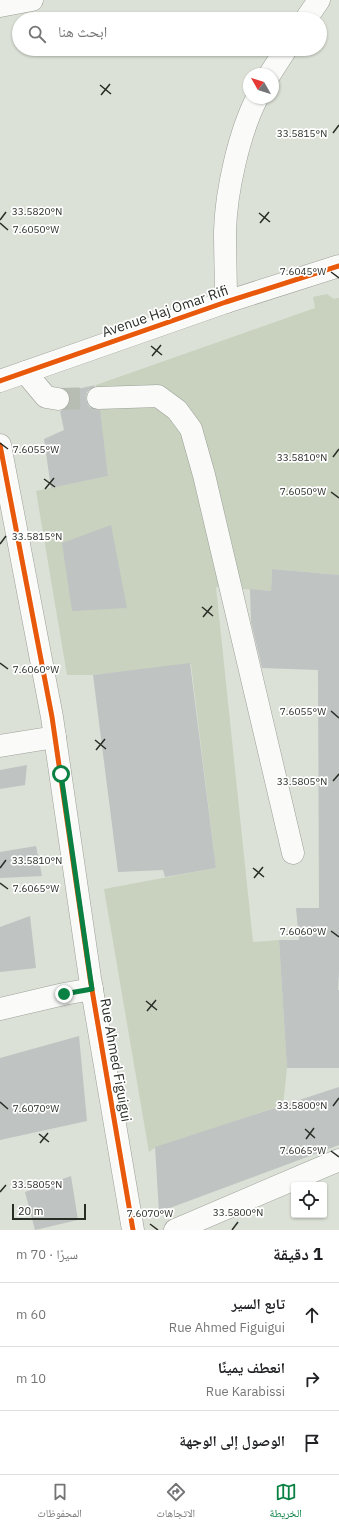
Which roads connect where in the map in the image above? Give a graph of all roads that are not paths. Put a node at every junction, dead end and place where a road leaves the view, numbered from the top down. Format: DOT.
graph roads {
  1 [pos="32,0"];
  2 [pos="319,0"];
  3 [pos="0,6"];
  4 [pos="311,12"];
  5 [pos="282,56"];
  6 [pos="274,68"];
  7 [pos="254,104"];
  8 [pos="339,266"];
  9 [pos="226,302"];
  10 [pos="25,372"];
  11 [pos="0,381"];
  12 [pos="98,398"];
  13 [pos="58,399"];
  14 [pos="0,444"];
  15 [pos="55,737"];
  16 [pos="0,746"];
  17 [pos="293,853"];
  18 [pos="92,989"];
  19 [pos="0,1009"];
  20 [pos="339,1160"];
  21 [pos="133,1230"];
  22 [pos="175,1230"];
  1 -- 3 [label="street"];
  2 -- 4 [label="street"];
  5 -- 6 [label="street"];
  7 -- 9 [label="street"];
  8 -- 9 [label="street, Avenue Haj Omar Rifi"];
  9 -- 10 [label="street, Avenue Haj Omar Rifi"];
  10 -- 11 [label="street, Avenue Haj Omar Rifi"];
  10 -- 13 [label="street"];
  12 -- 17 [label="street"];
  14 -- 15 [label="street, Rue Ahmed Figuigui"];
  15 -- 16 [label="street"];
  15 -- 18 [label="street, Rue Ahmed Figuigui"];
  18 -- 19 [label="street"];
  18 -- 21 [label="street, Rue Ahmed Figuigui"];
  20 -- 22 [label="street"];
}
